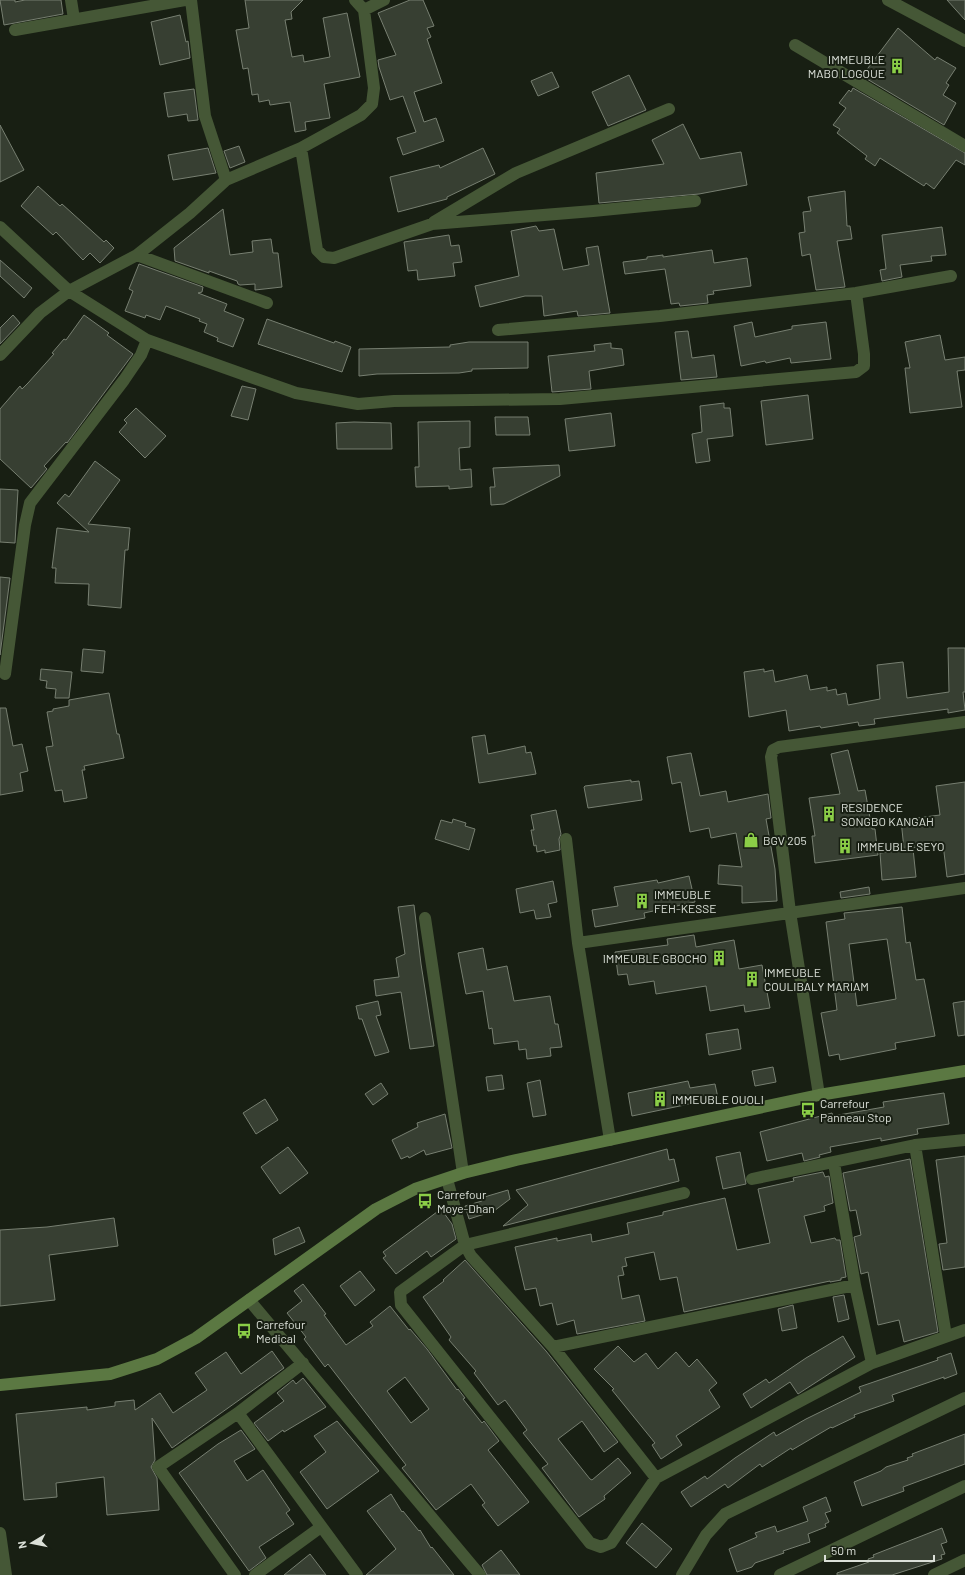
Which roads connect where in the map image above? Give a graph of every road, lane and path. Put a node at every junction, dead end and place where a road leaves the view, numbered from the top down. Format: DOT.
graph roads {
  1 [pos="70,0"];
  2 [pos="185,0"];
  3 [pos="191,0"];
  4 [pos="355,0"];
  5 [pos="384,0"];
  6 [pos="888,0"];
  7 [pos="364,10"];
  8 [pos="74,19"];
  9 [pos="15,30"];
  10 [pos="965,41"];
  11 [pos="795,45"];
  12 [pos="669,109"];
  13 [pos="965,146"];
  14 [pos="300,148"];
  15 [pos="226,180"];
  16 [pos="695,201"];
  17 [pos="432,224"];
  18 [pos="0,228"];
  19 [pos="137,255"];
  20 [pos="951,276"];
  21 [pos="69,291"];
  22 [pos="856,293"];
  23 [pos="267,303"];
  24 [pos="498,330"];
  25 [pos="147,340"];
  26 [pos="0,355"];
  27 [pos="5,674"];
  28 [pos="965,722"];
  29 [pos="566,839"];
  30 [pos="965,888"];
  31 [pos="790,912"];
  32 [pos="425,918"];
  33 [pos="578,943"];
  34 [pos="965,1071"];
  35 [pos="819,1095"];
  36 [pos="610,1140"];
  37 [pos="965,1140"];
  38 [pos="915,1145"];
  39 [pos="834,1163"];
  40 [pos="463,1173"];
  41 [pos="447,1179"];
  42 [pos="752,1179"];
  43 [pos="684,1193"];
  44 [pos="465,1245"];
  45 [pos="855,1285"];
  46 [pos="249,1300"];
  47 [pos="965,1330"];
  48 [pos="946,1336"];
  49 [pos="553,1347"];
  50 [pos="303,1363"];
  51 [pos="872,1363"];
  52 [pos="0,1386"];
  53 [pos="965,1398"];
  54 [pos="238,1413"];
  55 [pos="656,1478"];
  56 [pos="965,1486"];
  57 [pos="321,1527"];
  58 [pos="0,1533"];
  59 [pos="965,1560"];
  60 [pos="6,1575"];
  61 [pos="236,1575"];
  62 [pos="255,1575"];
  63 [pos="357,1575"];
  64 [pos="480,1575"];
  65 [pos="682,1575"];
  66 [pos="780,1575"];
  67 [pos="934,1575"];
  1 -- 8 [label="street"];
  2 -- 8 [label="street"];
  3 -- 15 [label="street"];
  4 -- 7 [label="street"];
  5 -- 7 [label="street"];
  6 -- 10 [label="street"];
  7 -- 14 [label="street"];
  8 -- 9 [label="street"];
  11 -- 13 [label="street"];
  12 -- 17 [label="street"];
  14 -- 15 [label="street"];
  14 -- 17 [label="street"];
  15 -- 19 [label="street"];
  16 -- 17 [label="street"];
  18 -- 21 [label="street"];
  19 -- 21 [label="street"];
  19 -- 23 [label="street"];
  20 -- 22 [label="street"];
  21 -- 25 [label="street"];
  21 -- 26 [label="street"];
  22 -- 24 [label="street"];
  22 -- 25 [label="street"];
  25 -- 27 [label="street"];
  28 -- 31 [label="street"];
  29 -- 33 [label="street"];
  30 -- 31 [label="street"];
  31 -- 33 [label="street"];
  31 -- 35 [label="street"];
  32 -- 40 [label="street"];
  33 -- 36 [label="street"];
  34 -- 35 [label="street"];
  35 -- 36 [label="street"];
  36 -- 40 [label="street"];
  37 -- 38 [label="street"];
  38 -- 39 [label="street"];
  38 -- 48 [label="street"];
  39 -- 42 [label="street"];
  39 -- 45 [label="street"];
  40 -- 41 [label="street"];
  41 -- 44 [label="street"];
  41 -- 46 [label="street"];
  43 -- 44 [label="street"];
  44 -- 49 [label="street"];
  44 -- 55 [label="street"];
  45 -- 49 [label="street"];
  45 -- 51 [label="street"];
  46 -- 50 [label="street"];
  46 -- 52 [label="street"];
  47 -- 48 [label="street"];
  48 -- 51 [label="street"];
  49 -- 55 [label="street"];
  50 -- 54 [label="street"];
  50 -- 64 [label="street"];
  51 -- 55 [label="street"];
  53 -- 65 [label="street"];
  54 -- 57 [label="street"];
  54 -- 61 [label="street"];
  56 -- 66 [label="street"];
  57 -- 62 [label="street"];
  57 -- 63 [label="street"];
  58 -- 60 [label="street"];
  59 -- 67 [label="street"];
}
